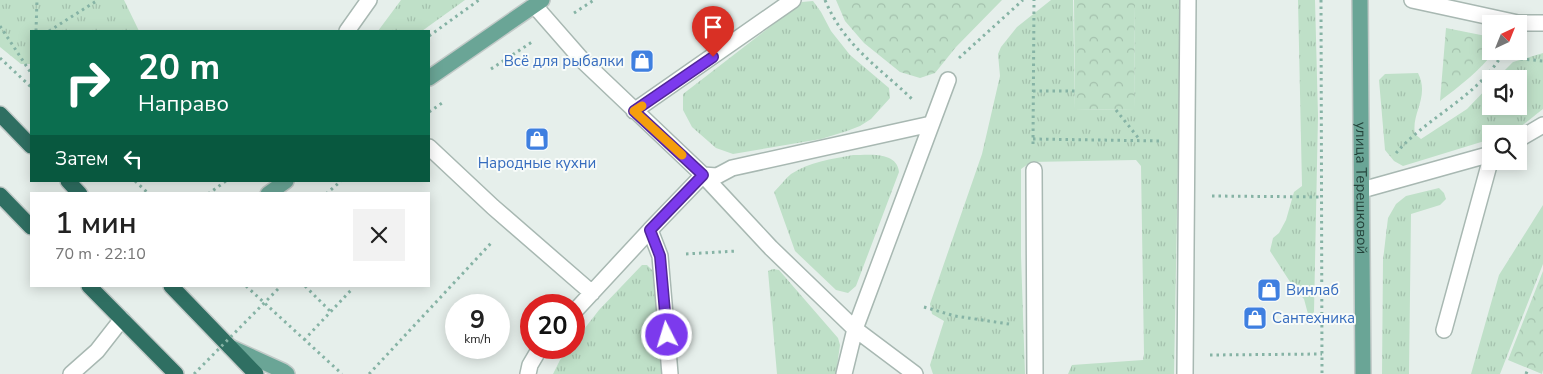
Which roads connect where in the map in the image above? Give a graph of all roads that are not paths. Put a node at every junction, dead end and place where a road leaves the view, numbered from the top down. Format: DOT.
graph roads {
  1 [pos="369,0"];
  2 [pos="794,0"];
  3 [pos="1188,0"];
  4 [pos="1360,0"];
  5 [pos="1412,0"];
  6 [pos="538,3"];
  7 [pos="1543,24"];
  8 [pos="348,30"];
  9 [pos="430,77"];
  10 [pos="948,80"];
  11 [pos="634,111"];
  12 [pos="0,114"];
  13 [pos="931,124"];
  14 [pos="1543,125"];
  15 [pos="1527,134"];
  16 [pos="30,145"];
  17 [pos="430,148"];
  18 [pos="1482,158"];
  19 [pos="1034,170"];
  20 [pos="1487,170"];
  21 [pos="703,175"];
  22 [pos="69,182"];
  23 [pos="285,182"];
  24 [pos="1370,188"];
  25 [pos="78,192"];
  26 [pos="271,192"];
  27 [pos="0,196"];
  28 [pos="30,226"];
  29 [pos="650,230"];
  30 [pos="91,287"];
  31 [pos="172,287"];
  32 [pos="592,293"];
  33 [pos="585,300"];
  34 [pos="122,319"];
  35 [pos="855,329"];
  36 [pos="1444,330"];
  37 [pos="230,347"];
  38 [pos="534,359"];
  39 [pos="72,374"];
  40 [pos="176,374"];
  41 [pos="256,374"];
  42 [pos="287,374"];
  43 [pos="528,374"];
  44 [pos="670,374"];
  45 [pos="844,374"];
  46 [pos="915,374"];
  47 [pos="1035,374"];
  48 [pos="1186,374"];
  49 [pos="1363,374"];
  1 -- 8 [label="street"];
  2 -- 11 [label="street"];
  3 -- 48 [label="street"];
  4 -- 24 [label="main road, улица Терешковой"];
  5 -- 7 [label="street"];
  6 -- 9 [label="main road"];
  6 -- 11 [label="street"];
  10 -- 13 [label="street"];
  11 -- 21 [label="street"];
  12 -- 16 [label="highway"];
  13 -- 21 [label="street"];
  13 -- 35 [label="street"];
  14 -- 15 [label="street"];
  17 -- 32 [label="street"];
  18 -- 24 [label="street"];
  19 -- 47 [label="street"];
  20 -- 36 [label="street"];
  21 -- 29 [label="street"];
  21 -- 35 [label="street"];
  22 -- 25 [label="highway"];
  23 -- 26 [label="main road"];
  24 -- 49 [label="main road, улица Терешковой"];
  27 -- 28 [label="highway"];
  29 -- 32 [label="street"];
  29 -- 44 [label="street"];
  30 -- 34 [label="highway"];
  31 -- 37 [label="highway"];
  32 -- 33 [label="street"];
  34 -- 39 [label="street"];
  34 -- 40 [label="highway"];
  35 -- 45 [label="street"];
  35 -- 46 [label="street"];
  37 -- 41 [label="highway"];
  37 -- 42 [label="main road"];
  38 -- 43 [label="street"];
}
